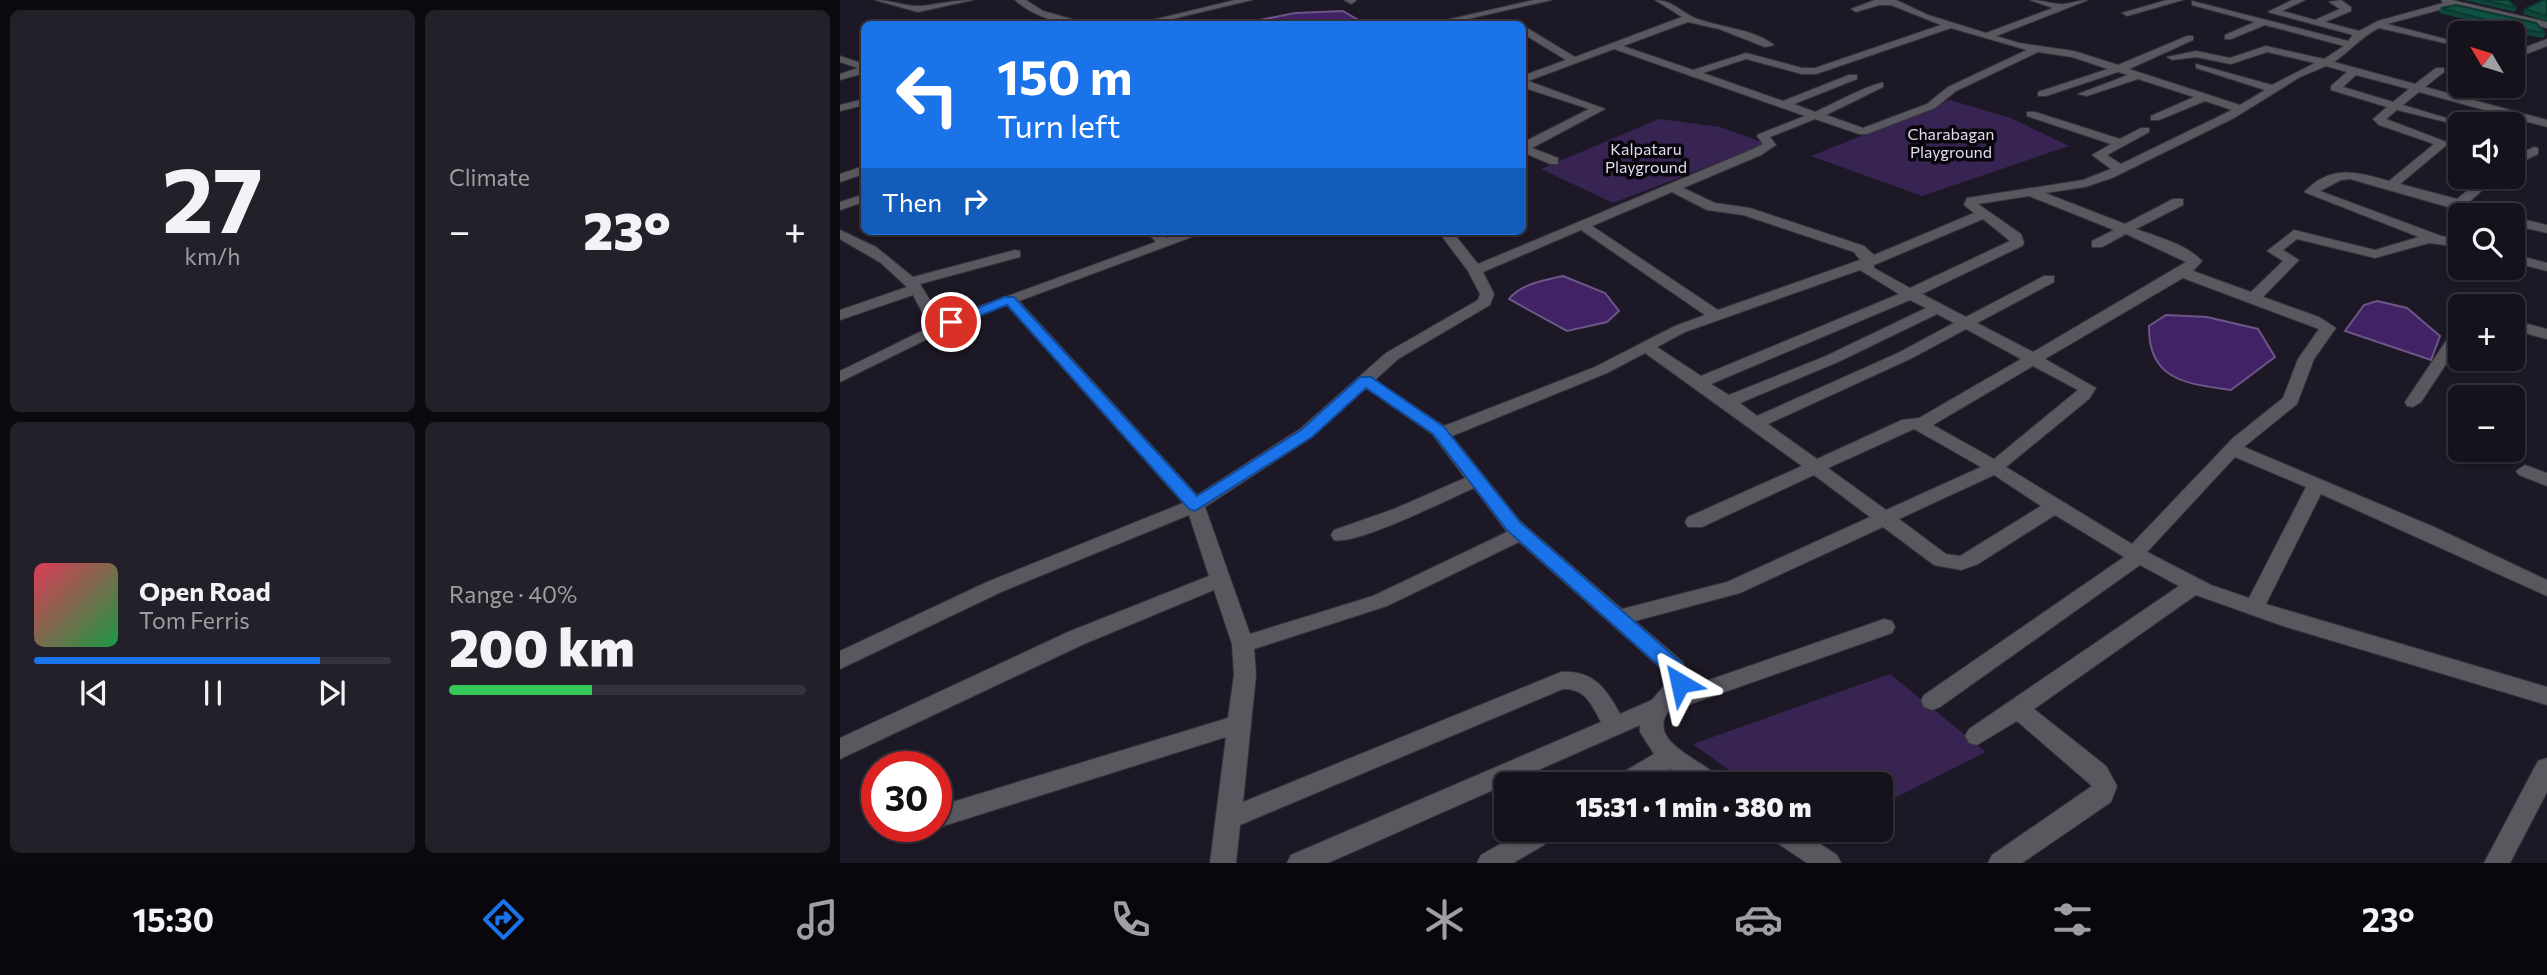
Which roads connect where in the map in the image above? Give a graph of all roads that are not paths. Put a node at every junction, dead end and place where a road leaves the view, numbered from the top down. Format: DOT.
graph roads {
  1 [pos="880,0"];
  2 [pos="968,0"];
  3 [pos="1020,0"];
  4 [pos="1247,0"];
  5 [pos="1547,0"];
  6 [pos="1660,0"];
  7 [pos="2035,0"];
  8 [pos="2083,0"];
  9 [pos="2179,0"];
  10 [pos="2300,0"];
  11 [pos="2336,0"];
  12 [pos="2440,0"];
  13 [pos="2499,0"];
  14 [pos="2200,1"];
  15 [pos="2455,3"];
  16 [pos="2063,8"];
  17 [pos="1856,9"];
  18 [pos="2479,9"];
  19 [pos="2127,13"];
  20 [pos="1688,19"];
  21 [pos="1072,21"];
  22 [pos="1154,21"];
  23 [pos="1513,21"];
  24 [pos="2263,22"];
  25 [pos="2315,23"];
  26 [pos="1951,25"];
  27 [pos="2378,25"];
  28 [pos="2547,25"];
  29 [pos="1526,29"];
  30 [pos="2360,34"];
  31 [pos="1987,36"];
  32 [pos="2190,37"];
  33 [pos="2228,37"];
  34 [pos="2445,42"];
  35 [pos="2547,42"];
  36 [pos="2348,44"];
  37 [pos="1769,45"];
  38 [pos="1614,46"];
  39 [pos="2036,49"];
  40 [pos="2525,51"];
  41 [pos="2156,52"];
  42 [pos="2172,57"];
  43 [pos="840,59"];
  44 [pos="1573,60"];
  45 [pos="2325,63"];
  46 [pos="861,68"];
  47 [pos="2119,68"];
  48 [pos="861,70"];
  49 [pos="2213,70"];
  50 [pos="2440,70"];
  51 [pos="2354,71"];
  52 [pos="1693,73"];
  53 [pos="2138,75"];
  54 [pos="840,77"];
  55 [pos="1853,77"];
  56 [pos="1526,79"];
  57 [pos="1526,82"];
  58 [pos="1879,85"];
  59 [pos="2172,86"];
  60 [pos="2274,89"];
  61 [pos="2419,89"];
  62 [pos="2042,94"];
  63 [pos="2083,94"];
  64 [pos="2204,97"];
  65 [pos="861,103"];
  66 [pos="1785,104"];
  67 [pos="2396,105"];
  68 [pos="2241,109"];
  69 [pos="840,112"];
  70 [pos="2031,114"];
  71 [pos="1816,115"];
  72 [pos="2155,118"];
  73 [pos="2442,120"];
  74 [pos="2547,124"];
  75 [pos="2145,131"];
  76 [pos="2121,143"];
  77 [pos="1526,146"];
  78 [pos="1526,150"];
  79 [pos="2534,151"];
  80 [pos="2525,156"];
  81 [pos="1553,161"];
  82 [pos="2120,169"];
  83 [pos="861,171"];
  84 [pos="840,178"];
  85 [pos="2392,185"];
  86 [pos="1671,187"];
  87 [pos="2477,189"];
  88 [pos="2028,191"];
  89 [pos="861,199"];
  90 [pos="2178,202"];
  91 [pos="2455,203"];
  92 [pos="2460,203"];
  93 [pos="840,206"];
  94 [pos="1984,214"];
  95 [pos="1581,224"];
  96 [pos="2525,224"];
  97 [pos="2547,229"];
  98 [pos="2126,230"];
  99 [pos="840,234"];
  100 [pos="1157,235"];
  101 [pos="1190,235"];
  102 [pos="1448,235"];
  103 [pos="2436,239"];
  104 [pos="2448,241"];
  105 [pos="1165,244"];
  106 [pos="2097,244"];
  107 [pos="1015,254"];
  108 [pos="2525,261"];
  109 [pos="1866,263"];
  110 [pos="2547,267"];
  111 [pos="1475,270"];
  112 [pos="2181,272"];
  113 [pos="2049,279"];
  114 [pos="913,286"];
  115 [pos="1909,294"];
  116 [pos="2253,298"];
  117 [pos="1009,299"];
  118 [pos="1938,308"];
  119 [pos="840,314"];
  120 [pos="1716,316"];
  121 [pos="1969,324"];
  122 [pos="938,328"];
  123 [pos="2525,328"];
  124 [pos="2547,334"];
  125 [pos="1645,346"];
  126 [pos="2448,350"];
  127 [pos="2034,358"];
  128 [pos="840,377"];
  129 [pos="1365,380"];
  130 [pos="1699,383"];
  131 [pos="1727,402"];
  132 [pos="2413,402"];
  133 [pos="1756,423"];
  134 [pos="1922,425"];
  135 [pos="1441,434"];
  136 [pos="2232,449"];
  137 [pos="1815,466"];
  138 [pos="1994,468"];
  139 [pos="2525,471"];
  140 [pos="1478,479"];
  141 [pos="2547,480"];
  142 [pos="2316,485"];
  143 [pos="1195,505"];
  144 [pos="2054,507"];
  145 [pos="1882,518"];
  146 [pos="1695,522"];
  147 [pos="1521,533"];
  148 [pos="1341,535"];
  149 [pos="2136,555"];
  150 [pos="1221,579"];
  151 [pos="2195,585"];
  152 [pos="2547,589"];
  153 [pos="2254,608"];
  154 [pos="1618,618"];
  155 [pos="1884,627"];
  156 [pos="1243,644"];
  157 [pos="840,661"];
  158 [pos="2547,696"];
  159 [pos="1932,701"];
  160 [pos="1660,706"];
  161 [pos="2017,708"];
  162 [pos="1239,724"];
  163 [pos="1614,725"];
  164 [pos="1976,736"];
  165 [pos="840,749"];
  166 [pos="1672,756"];
  167 [pos="2547,768"];
  168 [pos="1645,772"];
  169 [pos="1695,772"];
  170 [pos="952,812"];
  171 [pos="1230,818"];
  172 [pos="1526,842"];
  173 [pos="1797,842"];
  174 [pos="1223,863"];
  175 [pos="1300,863"];
  176 [pos="1490,863"];
  177 [pos="1828,863"];
  178 [pos="2001,863"];
  179 [pos="2497,863"];
  1 -- 2 [label="street"];
  3 -- 21 [label="street"];
  4 -- 22 [label="street"];
  5 -- 23 [label="street"];
  6 -- 20 [label="street"];
  7 -- 16 [label="street"];
  8 -- 16 [label="street"];
  9 -- 14 [label="street"];
  9 -- 19 [label="street"];
  10 -- 25 [label="street"];
  11 -- 25 [label="street"];
  12 -- 15 [label="street"];
  13 -- 18 [label="street"];
  14 -- 24 [label="street"];
  15 -- 18 [label="street"];
  15 -- 27 [label="street"];
  16 -- 31 [label="street"];
  17 -- 26 [label="street"];
  18 -- 28 [label="street"];
  20 -- 37 [label="street"];
  20 -- 38 [label="street"];
  24 -- 33 [label="street"];
  24 -- 36 [label="street"];
  25 -- 30 [label="street"];
  26 -- 31 [label="street"];
  26 -- 52 [label="street"];
  27 -- 30 [label="street"];
  27 -- 34 [label="street"];
  29 -- 44 [label="street"];
  30 -- 36 [label="street"];
  31 -- 39 [label="street"];
  32 -- 41 [label="street"];
  35 -- 40 [label="street"];
  36 -- 45 [label="street"];
  38 -- 44 [label="street"];
  38 -- 52 [label="street"];
  39 -- 47 [label="street"];
  39 -- 71 [label="street"];
  41 -- 42 [label="street"];
  41 -- 47 [label="street"];
  42 -- 45 [label="street"];
  42 -- 49 [label="street"];
  43 -- 46 [label="street"];
  44 -- 56 [label="street"];
  45 -- 51 [label="street"];
  45 -- 60 [label="street"];
  47 -- 53 [label="street"];
  47 -- 62 [label="street"];
  48 -- 54 [label="street"];
  49 -- 59 [label="street"];
  49 -- 60 [label="street"];
  50 -- 61 [label="street"];
  51 -- 61 [label="street"];
  51 -- 67 [label="street"];
  52 -- 66 [label="street"];
  53 -- 59 [label="street"];
  53 -- 63 [label="street"];
  55 -- 66 [label="street"];
  57 -- 77 [label="street"];
  58 -- 71 [label="street"];
  59 -- 64 [label="street"];
  60 -- 68 [label="street"];
  61 -- 67 [label="street"];
  61 -- 74 [label="street"];
  64 -- 68 [label="street"];
  64 -- 72 [label="street"];
  65 -- 69 [label="street"];
  66 -- 71 [label="street"];
  67 -- 73 [label="street"];
  67 -- 85 [label="street"];
  68 -- 82 [label="street"];
  70 -- 76 [label="street"];
  71 -- 86 [label="street"];
  75 -- 76 [label="street"];
  76 -- 82 [label="street"];
  78 -- 81 [label="street"];
  79 -- 80 [label="street"];
  82 -- 88 [label="street"];
  83 -- 84 [label="street"];
  85 -- 91 [label="street"];
  85 -- 103 [label="street"];
  86 -- 95 [label="street"];
  86 -- 109 [label="street"];
  87 -- 92 [label="street"];
  88 -- 94 [label="street"];
  88 -- 98 [label="street"];
  89 -- 93 [label="street"];
  90 -- 98 [label="street"];
  94 -- 109 [label="street"];
  94 -- 115 [label="street"];
  95 -- 111 [label="street"];
  95 -- 120 [label="street"];
  96 -- 97 [label="street"];
  98 -- 106 [label="street"];
  98 -- 112 [label="street"];
  99 -- 114 [label="street"];
  100 -- 105 [label="street"];
  101 -- 105 [label="street"];
  102 -- 111 [label="street"];
  103 -- 104 [label="street"];
  103 -- 116 [label="street"];
  105 -- 117 [label="street"];
  107 -- 114 [label="street"];
  108 -- 110 [label="street"];
  109 -- 115 [label="street"];
  109 -- 120 [label="street"];
  111 -- 129 [label="street"];
  112 -- 116 [label="street"];
  112 -- 127 [label="street"];
  113 -- 121 [label="street"];
  114 -- 119 [label="street"];
  114 -- 122 [label="street"];
  115 -- 118 [label="street"];
  115 -- 130 [label="street"];
  116 -- 136 [label="street"];
  117 -- 122 [label="street"];
  117 -- 143 [label="street"];
  118 -- 121 [label="street"];
  118 -- 131 [label="street"];
  120 -- 125 [label="street"];
  121 -- 127 [label="street"];
  121 -- 133 [label="street"];
  122 -- 128 [label="street"];
  123 -- 124 [label="street"];
  125 -- 130 [label="street"];
  125 -- 135 [label="street"];
  126 -- 132 [label="street"];
  127 -- 134 [label="street"];
  127 -- 138 [label="street"];
  129 -- 135 [label="street"];
  129 -- 143 [label="street"];
  130 -- 131 [label="street"];
  131 -- 133 [label="street"];
  133 -- 137 [label="street"];
  134 -- 137 [label="street"];
  134 -- 138 [label="street"];
  135 -- 140 [label="street"];
  136 -- 142 [label="street"];
  136 -- 149 [label="street"];
  137 -- 145 [label="street"];
  137 -- 146 [label="street"];
  138 -- 144 [label="street"];
  138 -- 145 [label="street"];
  139 -- 141 [label="street"];
  140 -- 147 [label="street"];
  140 -- 148 [label="street"];
  142 -- 152 [label="street"];
  142 -- 153 [label="street"];
  143 -- 150 [label="street"];
  143 -- 157 [label="street"];
  144 -- 145 [label="street"];
  144 -- 149 [label="street"];
  145 -- 154 [label="street"];
  147 -- 154 [label="street"];
  147 -- 156 [label="street"];
  149 -- 151 [label="street"];
  149 -- 159 [label="street"];
  150 -- 156 [label="street"];
  150 -- 165 [label="street"];
  151 -- 153 [label="street"];
  151 -- 161 [label="street"];
  153 -- 158 [label="street"];
  154 -- 160 [label="street"];
  155 -- 160 [label="street"];
  156 -- 162 [label="street"];
  160 -- 163 [label="street"];
  160 -- 166 [label="street"];
  161 -- 164 [label="street"];
  161 -- 178 [label="street"];
  162 -- 170 [label="street"];
  162 -- 171 [label="street"];
  163 -- 171 [label="street"];
  163 -- 175 [label="street"];
  166 -- 168 [label="street"];
  166 -- 169 [label="street"];
  167 -- 179 [label="street"];
  171 -- 174 [label="street"];
  172 -- 176 [label="street"];
  173 -- 177 [label="street"];
}
